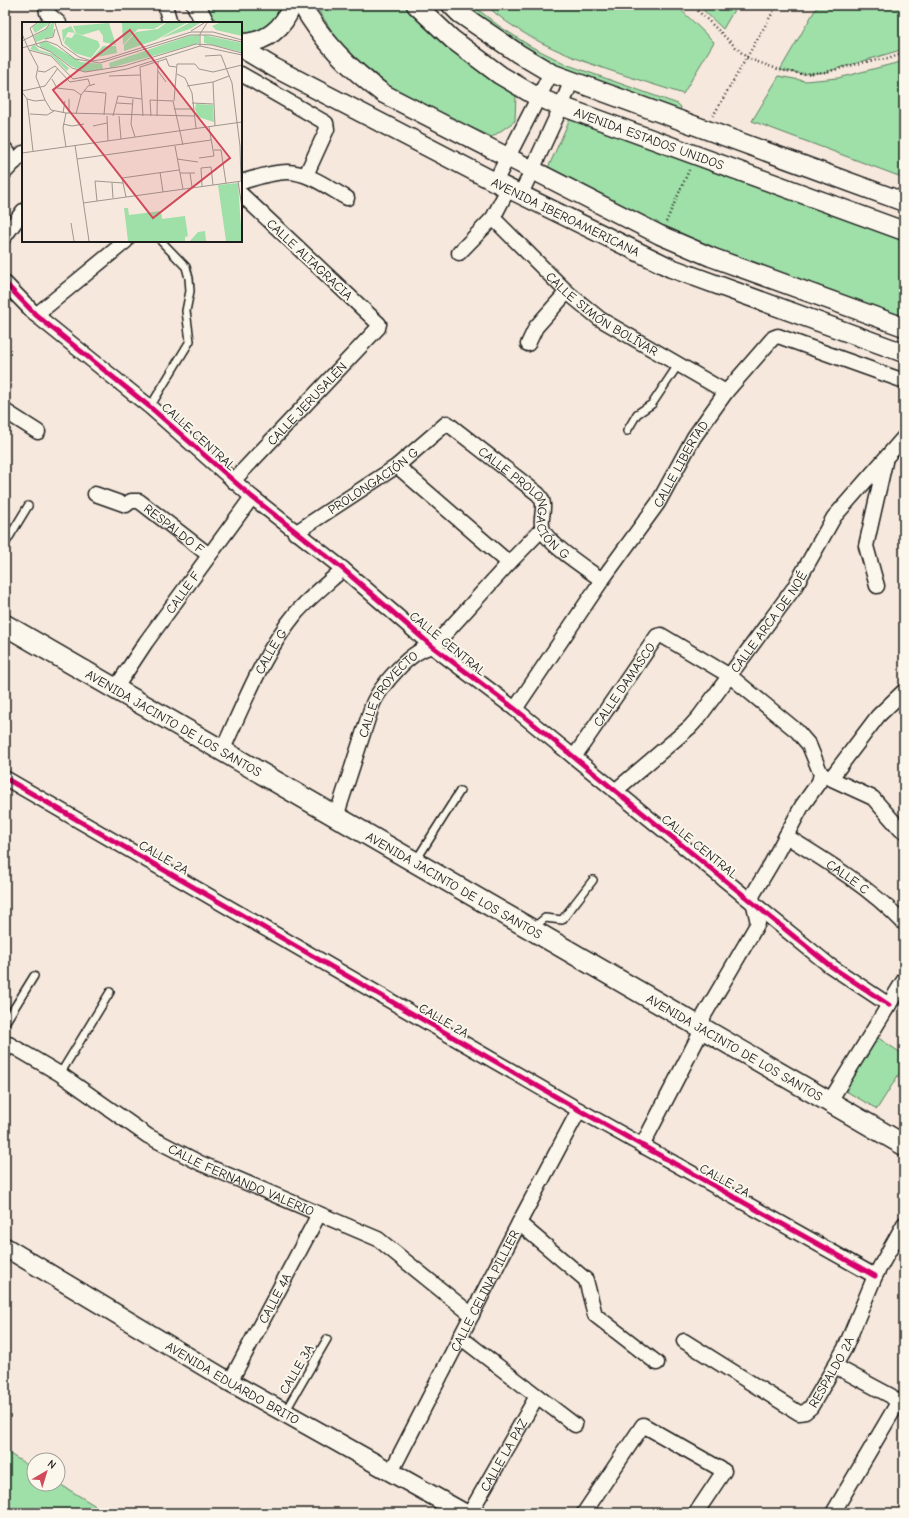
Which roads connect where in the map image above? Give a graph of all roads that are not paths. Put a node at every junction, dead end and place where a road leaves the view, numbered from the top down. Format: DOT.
graph roads {
  1 [pos="166,5"];
  2 [pos="196,5"];
  3 [pos="292,5"];
  4 [pos="302,5"];
  5 [pos="416,5"];
  6 [pos="451,5"];
  7 [pos="46,8"];
  8 [pos="58,22"];
  9 [pos="170,22"];
  10 [pos="204,22"];
  11 [pos="242,43"];
  12 [pos="242,49"];
  13 [pos="551,73"];
  14 [pos="242,75"];
  15 [pos="571,82"];
  16 [pos="539,98"];
  17 [pos="561,107"];
  18 [pos="5,148"];
  19 [pos="19,157"];
  20 [pos="509,158"];
  21 [pos="532,170"];
  22 [pos="5,172"];
  23 [pos="306,175"];
  24 [pos="242,182"];
  25 [pos="508,188"];
  26 [pos="242,195"];
  27 [pos="347,198"];
  28 [pos="904,202"];
  29 [pos="22,212"];
  30 [pos="493,218"];
  31 [pos="904,230"];
  32 [pos="5,236"];
  33 [pos="125,242"];
  34 [pos="162,242"];
  35 [pos="459,253"];
  36 [pos="5,283"];
  37 [pos="567,292"];
  38 [pos="36,315"];
  39 [pos="379,324"];
  40 [pos="904,328"];
  41 [pos="528,344"];
  42 [pos="904,353"];
  43 [pos="678,365"];
  44 [pos="904,381"];
  45 [pos="726,392"];
  46 [pos="150,407"];
  47 [pos="5,411"];
  48 [pos="447,423"];
  49 [pos="626,431"];
  50 [pos="38,432"];
  51 [pos="904,437"];
  52 [pos="885,459"];
  53 [pos="397,466"];
  54 [pos="233,481"];
  55 [pos="95,494"];
  56 [pos="252,497"];
  57 [pos="28,506"];
  58 [pos="542,529"];
  59 [pos="295,533"];
  60 [pos="5,544"];
  61 [pos="209,554"];
  62 [pos="509,563"];
  63 [pos="343,569"];
  64 [pos="602,580"];
  65 [pos="877,586"];
  66 [pos="5,625"];
  67 [pos="433,647"];
  68 [pos="730,676"];
  69 [pos="115,689"];
  70 [pos="904,691"];
  71 [pos="515,709"];
  72 [pos="222,751"];
  73 [pos="574,758"];
  74 [pos="826,776"];
  75 [pos="5,778"];
  76 [pos="460,791"];
  77 [pos="615,791"];
  78 [pos="336,817"];
  79 [pos="901,830"];
  80 [pos="786,836"];
  81 [pos="415,862"];
  82 [pos="593,880"];
  83 [pos="753,904"];
  84 [pos="904,923"];
  85 [pos="531,929"];
  86 [pos="34,976"];
  87 [pos="904,980"];
  88 [pos="110,992"];
  89 [pos="889,1005"];
  90 [pos="5,1022"];
  91 [pos="704,1028"];
  92 [pos="6,1045"];
  93 [pos="60,1074"];
  94 [pos="830,1101"];
  95 [pos="579,1110"];
  96 [pos="904,1144"];
  97 [pos="642,1146"];
  98 [pos="319,1214"];
  99 [pos="519,1223"];
  100 [pos="904,1224"];
  101 [pos="5,1248"];
  102 [pos="875,1276"];
  103 [pos="472,1315"];
  104 [pos="460,1337"];
  105 [pos="327,1339"];
  106 [pos="684,1341"];
  107 [pos="657,1363"];
  108 [pos="835,1366"];
  109 [pos="230,1382"];
  110 [pos="537,1396"];
  111 [pos="285,1412"];
  112 [pos="575,1425"];
  113 [pos="392,1472"];
  114 [pos="463,1512"];
  115 [pos="584,1513"];
  116 [pos="696,1513"];
  117 [pos="833,1513"];
  1 -- 9 [label="street"];
  2 -- 10 [label="street"];
  3 -- 11 [label="street"];
  4 -- 20 [label="street, AVENIDA IBEROAMERICANA"];
  5 -- 16 [label="street, AVENIDA ESTADOS UNIDOS"];
  6 -- 13 [label="street, AVENIDA ESTADOS UNIDOS"];
  7 -- 8 [label="street"];
  12 -- 25 [label="street, AVENIDA IBEROAMERICANA"];
  13 -- 15 [label="street, AVENIDA ESTADOS UNIDOS"];
  13 -- 16 [label="street"];
  14 -- 23 [label="street"];
  15 -- 17 [label="street"];
  15 -- 28 [label="street, AVENIDA ESTADOS UNIDOS"];
  16 -- 17 [label="street, AVENIDA ESTADOS UNIDOS"];
  16 -- 20 [label="street"];
  17 -- 21 [label="street"];
  17 -- 31 [label="street, AVENIDA ESTADOS UNIDOS"];
  18 -- 19 [label="street"];
  19 -- 22 [label="street"];
  20 -- 21 [label="street, AVENIDA IBEROAMERICANA"];
  20 -- 25 [label="street"];
  21 -- 25 [label="street"];
  21 -- 40 [label="street, AVENIDA IBEROAMERICANA"];
  23 -- 24 [label="street"];
  23 -- 27 [label="street"];
  25 -- 30 [label="street"];
  25 -- 42 [label="street, AVENIDA IBEROAMERICANA"];
  26 -- 39 [label="street, CALLE ALTAGRACIA"];
  29 -- 32 [label="street"];
  30 -- 35 [label="street"];
  30 -- 37 [label="street, CALLE SIMÓN BOLÍVAR"];
  33 -- 38 [label="street"];
  34 -- 46 [label="lane"];
  36 -- 38 [label="street, CALLE CENTRAL"];
  37 -- 41 [label="street"];
  37 -- 43 [label="street, CALLE SIMÓN BOLÍVAR"];
  38 -- 46 [label="street, CALLE CENTRAL"];
  39 -- 54 [label="street, CALLE JERUSALÉN"];
  43 -- 45 [label="street, CALLE SIMÓN BOLÍVAR"];
  43 -- 49 [label="lane"];
  44 -- 45 [label="street, CALLE LIBERTAD"];
  45 -- 64 [label="street, CALLE LIBERTAD"];
  46 -- 54 [label="street, CALLE CENTRAL"];
  47 -- 50 [label="street"];
  48 -- 53 [label="street, PROLONGACIÓN G"];
  48 -- 58 [label="street, CALLE PROLONGACIÓN G"];
  51 -- 52 [label="street, CALLE ARCA DE NOÉ"];
  52 -- 65 [label="street"];
  52 -- 68 [label="street, CALLE ARCA DE NOÉ"];
  53 -- 59 [label="street, PROLONGACIÓN G"];
  53 -- 62 [label="street"];
  54 -- 56 [label="street, CALLE CENTRAL"];
  55 -- 61 [label="street, RESPALDO F"];
  56 -- 59 [label="street, CALLE CENTRAL"];
  56 -- 61 [label="street, CALLE F"];
  57 -- 60 [label="lane"];
  58 -- 62 [label="street, CALLE PROYECTO"];
  58 -- 64 [label="street, CALLE PROLONGACIÓN G"];
  59 -- 63 [label="street, CALLE CENTRAL"];
  61 -- 69 [label="street, CALLE F"];
  62 -- 67 [label="street, CALLE PROYECTO"];
  63 -- 67 [label="street, CALLE CENTRAL"];
  63 -- 72 [label="street, CALLE G"];
  64 -- 71 [label="street, CALLE LIBERTAD"];
  66 -- 69 [label="main road, AVENIDA JACINTO DE LOS SANTOS"];
  67 -- 71 [label="street, CALLE CENTRAL"];
  67 -- 78 [label="street, CALLE PROYECTO"];
  68 -- 73 [label="street, CALLE DAMASCO"];
  68 -- 74 [label="street, CALLE DAMASCO"];
  68 -- 77 [label="street, CALLE ARCA DE NOÉ"];
  69 -- 72 [label="main road, AVENIDA JACINTO DE LOS SANTOS"];
  70 -- 74 [label="street"];
  71 -- 73 [label="street, CALLE CENTRAL"];
  72 -- 78 [label="main road, AVENIDA JACINTO DE LOS SANTOS"];
  73 -- 77 [label="street, CALLE CENTRAL"];
  74 -- 79 [label="street"];
  74 -- 80 [label="street"];
  75 -- 95 [label="street, CALLE 2A"];
  76 -- 81 [label="lane"];
  77 -- 83 [label="street, CALLE CENTRAL"];
  78 -- 81 [label="main road, AVENIDA JACINTO DE LOS SANTOS"];
  80 -- 83 [label="street"];
  80 -- 84 [label="street, CALLE C"];
  81 -- 85 [label="main road, AVENIDA JACINTO DE LOS SANTOS"];
  82 -- 85 [label="lane"];
  83 -- 89 [label="street, CALLE CENTRAL"];
  83 -- 91 [label="street"];
  85 -- 91 [label="main road, AVENIDA JACINTO DE LOS SANTOS"];
  86 -- 90 [label="lane"];
  87 -- 89 [label="street"];
  88 -- 93 [label="lane"];
  89 -- 94 [label="street"];
  91 -- 94 [label="main road, AVENIDA JACINTO DE LOS SANTOS"];
  91 -- 97 [label="street"];
  92 -- 93 [label="street, CALLE FERNANDO VALERIO"];
  93 -- 98 [label="street, CALLE FERNANDO VALERIO"];
  94 -- 96 [label="main road, AVENIDA JACINTO DE LOS SANTOS"];
  95 -- 97 [label="street, CALLE 2A"];
  95 -- 99 [label="street, CALLE CELINA PILLIER"];
  97 -- 102 [label="street, CALLE 2A"];
  98 -- 103 [label="street, CALLE FERNANDO VALERIO"];
  98 -- 109 [label="street, CALLE 4A"];
  99 -- 103 [label="street, CALLE CELINA PILLIER"];
  99 -- 107 [label="street"];
  100 -- 102 [label="street, RESPALDO 2A"];
  101 -- 109 [label="street, AVENIDA EDUARDO BRITO"];
  102 -- 108 [label="street, RESPALDO 2A"];
  103 -- 104 [label="street, CALLE CELINA PILLIER"];
  104 -- 110 [label="street"];
  104 -- 113 [label="street, CALLE CELINA PILLIER"];
  105 -- 111 [label="lane, CALLE 3A"];
  106 -- 108 [label="street, RESPALDO 2A"];
  108 -- 117 [label="street"];
  109 -- 111 [label="street, AVENIDA EDUARDO BRITO"];
  110 -- 112 [label="street"];
  110 -- 114 [label="street, CALLE LA PAZ"];
  111 -- 113 [label="street, AVENIDA EDUARDO BRITO"];
  113 -- 114 [label="street, AVENIDA EDUARDO BRITO"];
  115 -- 116 [label="street"];
}
